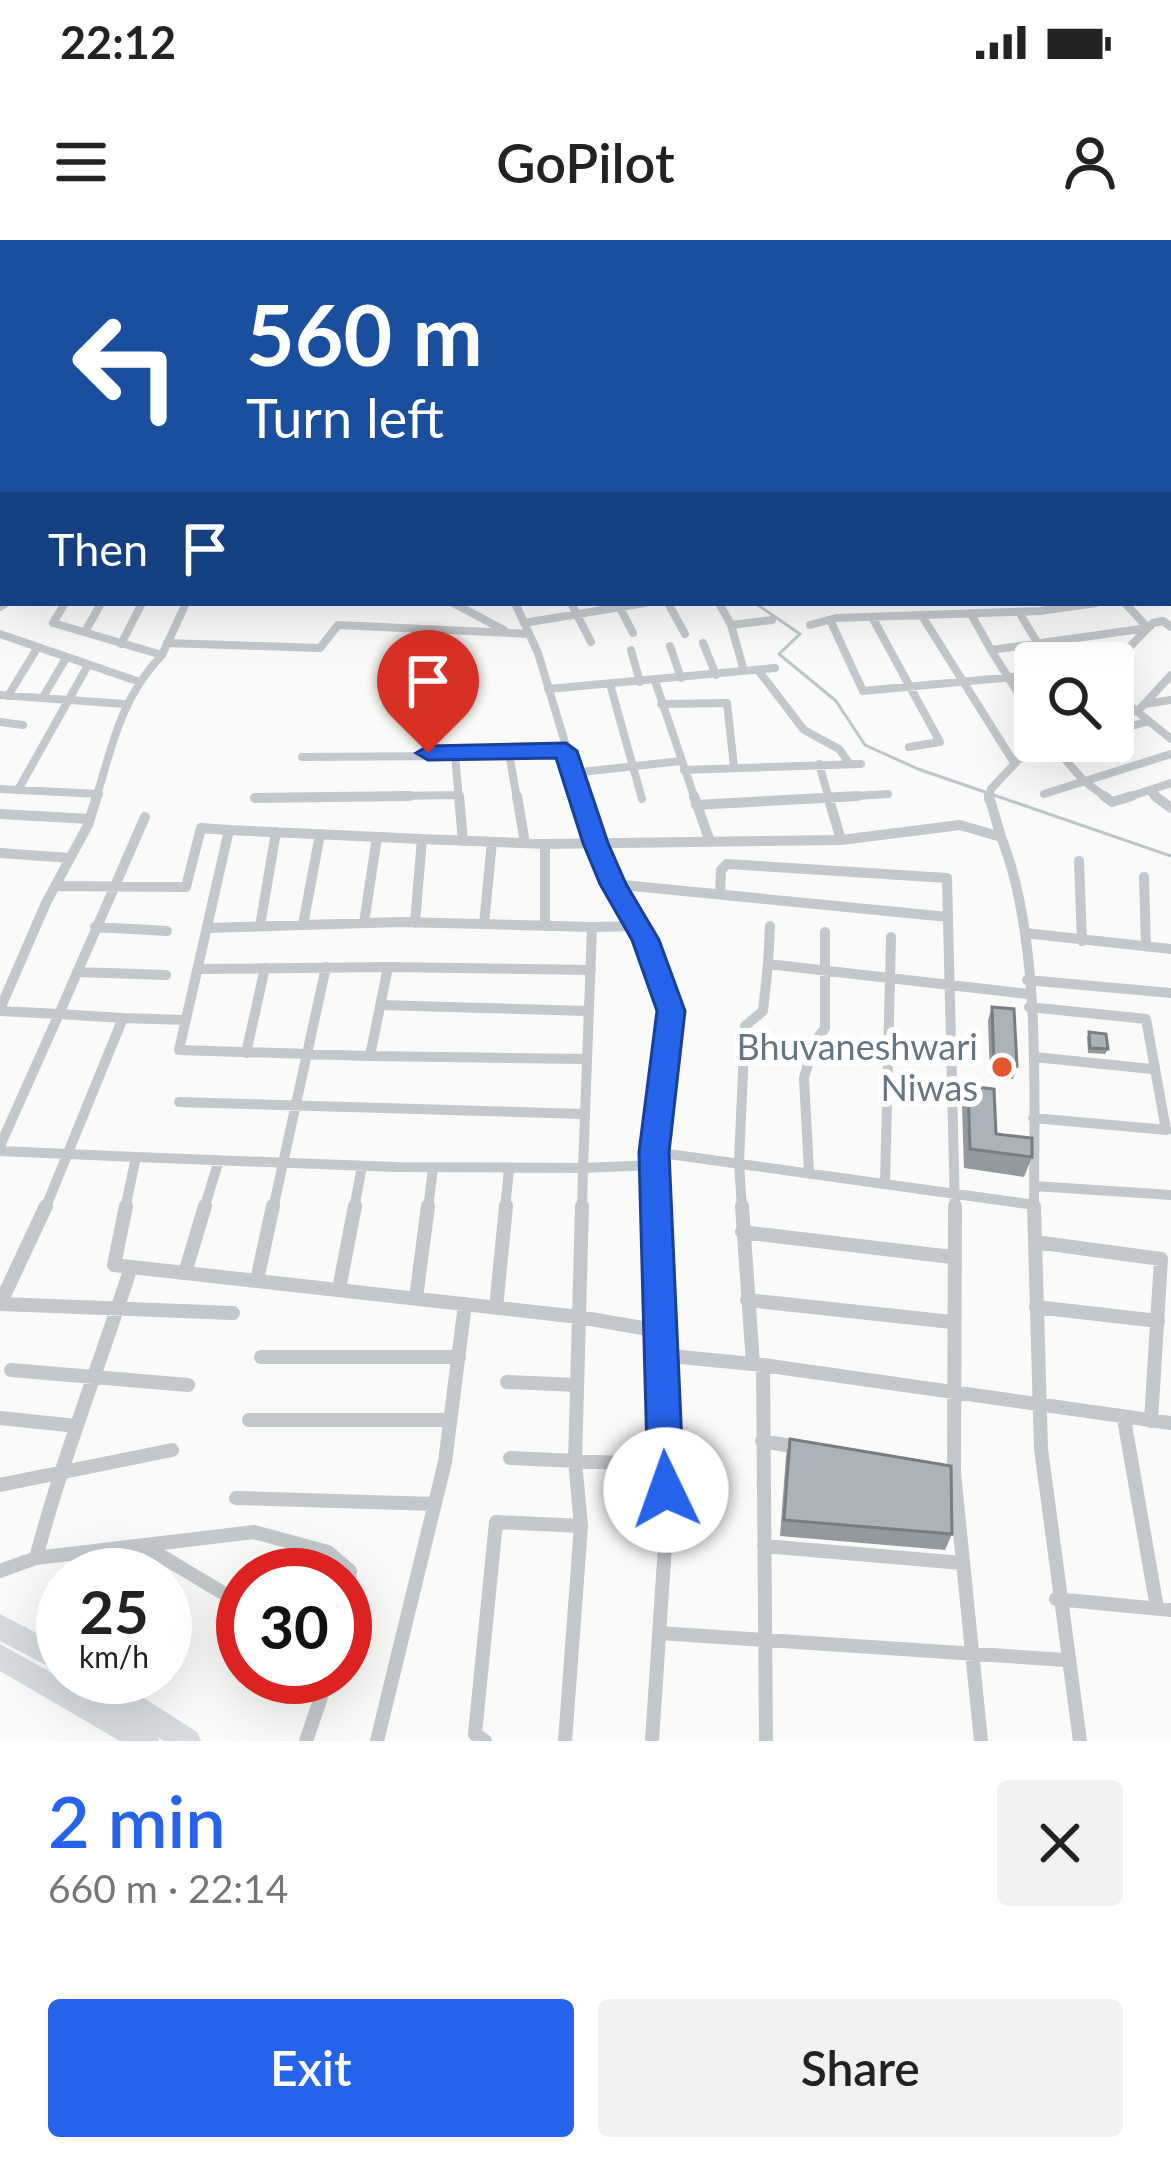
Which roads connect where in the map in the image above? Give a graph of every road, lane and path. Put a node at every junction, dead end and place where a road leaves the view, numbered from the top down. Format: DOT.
graph roads {
  1 [pos="520,240"];
  2 [pos="543,240"];
  3 [pos="62,606"];
  4 [pos="99,606"];
  5 [pos="140,606"];
  6 [pos="185,606"];
  7 [pos="463,606"];
  8 [pos="516,606"];
  9 [pos="603,606"];
  10 [pos="619,606"];
  11 [pos="670,606"];
  12 [pos="721,606"];
  13 [pos="901,606"];
  14 [pos="955,606"];
  15 [pos="1053,606"];
  16 [pos="1128,606"];
  17 [pos="573,608"];
  18 [pos="1003,608"];
  19 [pos="1019,612"];
  20 [pos="959,614"];
  21 [pos="971,614"];
  22 [pos="906,616"];
  23 [pos="922,616"];
  24 [pos="872,617"];
  25 [pos="772,620"];
  26 [pos="830,620"];
  27 [pos="1168,622"];
  28 [pos="731,625"];
  29 [pos="810,625"];
  30 [pos="527,628"];
  31 [pos="1148,628"];
  32 [pos="85,632"];
  33 [pos="633,633"];
  34 [pos="512,634"];
  35 [pos="685,634"];
  36 [pos="3,639"];
  37 [pos="591,642"];
  38 [pos="1037,642"];
  39 [pos="1052,642"];
  40 [pos="1134,642"];
  41 [pos="167,643"];
  42 [pos="703,643"];
  43 [pos="121,644"];
  44 [pos="670,646"];
  45 [pos="1014,647"];
  46 [pos="36,650"];
  47 [pos="631,650"];
  48 [pos="992,650"];
  49 [pos="162,655"];
  50 [pos="64,660"];
  51 [pos="87,668"];
  52 [pos="776,668"];
  53 [pos="758,670"];
  54 [pos="744,671"];
  55 [pos="716,674"];
  56 [pos="1171,675"];
  57 [pos="1014,677"];
  58 [pos="681,678"];
  59 [pos="1008,678"];
  60 [pos="655,681"];
  61 [pos="962,681"];
  62 [pos="137,682"];
  63 [pos="640,682"];
  64 [pos="610,684"];
  65 [pos="912,686"];
  66 [pos="1014,687"];
  67 [pos="548,689"];
  68 [pos="4,695"];
  69 [pos="43,697"];
  70 [pos="69,698"];
  71 [pos="1171,700"];
  72 [pos="125,704"];
  73 [pos="661,704"];
  74 [pos="1134,704"];
  75 [pos="1141,708"];
  76 [pos="1148,721"];
  77 [pos="0,722"];
  78 [pos="23,725"];
  79 [pos="1134,725"];
  80 [pos="1170,738"];
  81 [pos="909,747"];
  82 [pos="566,751"];
  83 [pos="509,753"];
  84 [pos="1171,754"];
  85 [pos="455,756"];
  86 [pos="302,757"];
  87 [pos="1013,761"];
  88 [pos="1066,762"];
  89 [pos="819,764"];
  90 [pos="682,766"];
  91 [pos="630,767"];
  92 [pos="734,767"];
  93 [pos="572,773"];
  94 [pos="1084,782"];
  95 [pos="1171,784"];
  96 [pos="0,789"];
  97 [pos="18,790"];
  98 [pos="1149,790"];
  99 [pos="99,794"];
  100 [pos="888,794"];
  101 [pos="1043,794"];
  102 [pos="457,795"];
  103 [pos="827,797"];
  104 [pos="255,798"];
  105 [pos="642,799"];
  106 [pos="696,805"];
  107 [pos="1171,808"];
  108 [pos="0,814"];
  109 [pos="145,817"];
  110 [pos="90,820"];
  111 [pos="230,830"];
  112 [pos="276,832"];
  113 [pos="320,834"];
  114 [pos="1001,836"];
  115 [pos="376,837"];
  116 [pos="422,839"];
  117 [pos="709,839"];
  118 [pos="841,840"];
  119 [pos="463,841"];
  120 [pos="492,842"];
  121 [pos="525,843"];
  122 [pos="596,843"];
  123 [pos="545,844"];
  124 [pos="0,853"];
  125 [pos="70,858"];
  126 [pos="1079,861"];
  127 [pos="1144,877"];
  128 [pos="613,884"];
  129 [pos="56,886"];
  130 [pos="114,888"];
  131 [pos="720,894"];
  132 [pos="947,917"];
  133 [pos="415,922"];
  134 [pos="364,923"];
  135 [pos="484,924"];
  136 [pos="304,925"];
  137 [pos="260,926"];
  138 [pos="545,926"];
  139 [pos="638,926"];
  140 [pos="770,926"];
  141 [pos="95,927"];
  142 [pos="592,927"];
  143 [pos="208,928"];
  144 [pos="167,931"];
  145 [pos="825,932"];
  146 [pos="1025,934"];
  147 [pos="891,937"];
  148 [pos="1082,940"];
  149 [pos="1146,946"];
  150 [pos="1171,949"];
  151 [pos="768,964"];
  152 [pos="326,967"];
  153 [pos="388,967"];
  154 [pos="265,968"];
  155 [pos="200,969"];
  156 [pos="590,970"];
  157 [pos="826,970"];
  158 [pos="76,972"];
  159 [pos="166,975"];
  160 [pos="889,978"];
  161 [pos="949,985"];
  162 [pos="1171,993"];
  163 [pos="1028,994"];
  164 [pos="380,1005"];
  165 [pos="0,1010"];
  166 [pos="589,1011"];
  167 [pos="59,1014"];
  168 [pos="123,1018"];
  169 [pos="186,1021"];
  170 [pos="246,1053"];
  171 [pos="308,1054"];
  172 [pos="370,1056"];
  173 [pos="1034,1057"];
  174 [pos="587,1059"];
  175 [pos="1152,1069"];
  176 [pos="179,1102"];
  177 [pos="296,1108"];
  178 [pos="583,1114"];
  179 [pos="1033,1118"];
  180 [pos="1168,1130"];
  181 [pos="0,1149"];
  182 [pos="66,1154"];
  183 [pos="136,1157"];
  184 [pos="654,1159"];
  185 [pos="219,1160"];
  186 [pos="739,1162"];
  187 [pos="286,1164"];
  188 [pos="362,1166"];
  189 [pos="433,1168"];
  190 [pos="509,1169"];
  191 [pos="581,1170"];
  192 [pos="809,1172"];
  193 [pos="885,1183"];
  194 [pos="1034,1186"];
  195 [pos="955,1193"];
  196 [pos="1171,1195"];
  197 [pos="1035,1204"];
  198 [pos="742,1232"];
  199 [pos="1036,1242"];
  200 [pos="952,1257"];
  201 [pos="131,1268"];
  202 [pos="185,1273"];
  203 [pos="257,1280"];
  204 [pos="339,1289"];
  205 [pos="416,1298"];
  206 [pos="747,1300"];
  207 [pos="1,1304"];
  208 [pos="465,1304"];
  209 [pos="117,1305"];
  210 [pos="1036,1307"];
  211 [pos="496,1308"];
  212 [pos="233,1312"];
  213 [pos="579,1317"];
  214 [pos="1158,1321"];
  215 [pos="952,1322"];
  216 [pos="660,1331"];
  217 [pos="660,1355"];
  218 [pos="261,1358"];
  219 [pos="459,1358"];
  220 [pos="758,1364"];
  221 [pos="11,1370"];
  222 [pos="95,1380"];
  223 [pos="507,1382"];
  224 [pos="188,1385"];
  225 [pos="577,1385"];
  226 [pos="951,1394"];
  227 [pos="1038,1407"];
  228 [pos="0,1418"];
  229 [pos="1124,1419"];
  230 [pos="249,1420"];
  231 [pos="451,1420"];
  232 [pos="1151,1421"];
  233 [pos="1171,1423"];
  234 [pos="77,1426"];
  235 [pos="762,1442"];
  236 [pos="172,1450"];
  237 [pos="826,1452"];
  238 [pos="510,1458"];
  239 [pos="575,1461"];
  240 [pos="665,1465"];
  241 [pos="932,1469"];
  242 [pos="954,1473"];
  243 [pos="57,1477"];
  244 [pos="0,1486"];
  245 [pos="236,1498"];
  246 [pos="435,1504"];
  247 [pos="581,1526"];
  248 [pos="140,1543"];
  249 [pos="764,1546"];
  250 [pos="39,1548"];
  251 [pos="105,1548"];
  252 [pos="313,1548"];
  253 [pos="36,1558"];
  254 [pos="962,1563"];
  255 [pos="0,1571"];
  256 [pos="216,1589"];
  257 [pos="1056,1599"];
  258 [pos="1164,1609"];
  259 [pos="0,1627"];
  260 [pos="659,1633"];
  261 [pos="766,1643"];
  262 [pos="36,1646"];
  263 [pos="969,1654"];
  264 [pos="0,1657"];
  265 [pos="1066,1660"];
  266 [pos="130,1704"];
  267 [pos="319,1704"];
  268 [pos="146,1741"];
  269 [pos="188,1741"];
  270 [pos="306,1741"];
  271 [pos="377,1741"];
  272 [pos="485,1741"];
  273 [pos="566,1741"];
  274 [pos="652,1741"];
  275 [pos="768,1741"];
  276 [pos="981,1741"];
  277 [pos="1080,1741"];
  1 -- 2 [label="street"];
  3 -- 32 [label="street"];
  4 -- 32 [label="street"];
  5 -- 43 [label="street"];
  6 -- 41 [label="street"];
  7 -- 34 [label="street"];
  8 -- 30 [label="street"];
  9 -- 17 [label="street"];
  10 -- 33 [label="street"];
  11 -- 35 [label="street"];
  12 -- 28 [label="street"];
  13 -- 22 [label="street"];
  14 -- 20 [label="street"];
  15 -- 19 [label="street"];
  16 -- 31 [label="street"];
  17 -- 30 [label="street"];
  17 -- 37 [label="street"];
  18 -- 19 [label="street"];
  18 -- 21 [label="street"];
  19 -- 38 [label="street"];
  20 -- 21 [label="street"];
  20 -- 23 [label="street"];
  21 -- 48 [label="street"];
  22 -- 23 [label="street"];
  22 -- 24 [label="street"];
  23 -- 61 [label="street"];
  24 -- 26 [label="street"];
  24 -- 65 [label="street"];
  25 -- 28 [label="street"];
  26 -- 29 [label="street"];
  26 -- 65 [label="street"];
  27 -- 31 [label="street"];
  28 -- 54 [label="street"];
  30 -- 34 [label="street"];
  30 -- 67 [label="street"];
  31 -- 39 [label="street"];
  31 -- 40 [label="street"];
  32 -- 43 [label="street"];
  34 -- 41 [label="street"];
  36 -- 46 [label="street"];
  41 -- 49 [label="street"];
  42 -- 55 [label="street"];
  43 -- 49 [label="street"];
  44 -- 58 [label="street"];
  45 -- 48 [label="street"];
  46 -- 50 [label="street"];
  46 -- 68 [label="street"];
  47 -- 63 [label="street"];
  48 -- 59 [label="street"];
  49 -- 62 [label="street"];
  50 -- 51 [label="street"];
  50 -- 69 [label="street"];
  51 -- 62 [label="street"];
  51 -- 70 [label="street"];
  52 -- 53 [label="street"];
  53 -- 54 [label="street"];
  53 -- 89 [label="street"];
  54 -- 55 [label="street"];
  55 -- 58 [label="street"];
  56 -- 75 [label="street"];
  57 -- 59 [label="street"];
  58 -- 60 [label="street"];
  59 -- 61 [label="street"];
  59 -- 66 [label="street"];
  60 -- 63 [label="street"];
  60 -- 73 [label="street"];
  61 -- 65 [label="street"];
  61 -- 87 [label="street"];
  62 -- 72 [label="street"];
  63 -- 64 [label="street"];
  64 -- 67 [label="street"];
  64 -- 91 [label="street"];
  65 -- 81 [label="street"];
  67 -- 82 [label="street"];
  68 -- 69 [label="street"];
  69 -- 70 [label="street"];
  70 -- 72 [label="street"];
  70 -- 97 [label="street"];
  71 -- 75 [label="street"];
  72 -- 99 [label="street"];
  73 -- 90 [label="street"];
  73 -- 92 [label="street"];
  74 -- 75 [label="street"];
  75 -- 76 [label="street"];
  76 -- 79 [label="street"];
  76 -- 80 [label="street"];
  77 -- 78 [label="street"];
  82 -- 83 [label="street"];
  82 -- 93 [label="street"];
  83 -- 85 [label="street"];
  83 -- 121 [label="street"];
  84 -- 94 [label="street"];
  85 -- 86 [label="street"];
  85 -- 102 [label="street"];
  87 -- 114 [label="street"];
  88 -- 94 [label="street"];
  89 -- 92 [label="street"];
  89 -- 103 [label="street"];
  90 -- 91 [label="street"];
  90 -- 92 [label="street"];
  90 -- 106 [label="street"];
  91 -- 93 [label="street"];
  91 -- 105 [label="street"];
  93 -- 122 [label="street"];
  94 -- 98 [label="street"];
  94 -- 101 [label="street"];
  95 -- 98 [label="street"];
  96 -- 97 [label="street"];
  97 -- 99 [label="street"];
  98 -- 107 [label="street"];
  99 -- 110 [label="street"];
  100 -- 103 [label="street"];
  102 -- 104 [label="street"];
  102 -- 119 [label="street"];
  103 -- 106 [label="street"];
  103 -- 118 [label="street"];
  106 -- 117 [label="street"];
  108 -- 110 [label="street"];
  109 -- 130 [label="street"];
  110 -- 125 [label="street"];
  111 -- 112 [label="street"];
  111 -- 130 [label="street"];
  111 -- 143 [label="street"];
  112 -- 113 [label="street"];
  112 -- 137 [label="street"];
  113 -- 115 [label="street"];
  113 -- 136 [label="street"];
  114 -- 118 [label="street"];
  114 -- 146 [label="street"];
  115 -- 116 [label="street"];
  115 -- 134 [label="street"];
  116 -- 119 [label="street"];
  116 -- 133 [label="street"];
  117 -- 118 [label="street"];
  117 -- 122 [label="street"];
  119 -- 120 [label="street"];
  120 -- 121 [label="street"];
  120 -- 135 [label="street"];
  121 -- 123 [label="street"];
  122 -- 123 [label="street"];
  122 -- 128 [label="street"];
  123 -- 138 [label="street"];
  124 -- 125 [label="street"];
  125 -- 129 [label="street"];
  126 -- 148 [label="street"];
  127 -- 149 [label="street"];
  128 -- 131 [label="street"];
  128 -- 139 [label="street"];
  129 -- 130 [label="street"];
  129 -- 165 [label="street"];
  130 -- 141 [label="street"];
  131 -- 132 [label="street"];
  131 -- 132 [label="street"];
  132 -- 161 [label="street"];
  133 -- 134 [label="street"];
  133 -- 135 [label="street"];
  134 -- 136 [label="street"];
  135 -- 138 [label="street"];
  136 -- 137 [label="street"];
  137 -- 143 [label="street"];
  138 -- 142 [label="street"];
  139 -- 142 [label="street"];
  139 -- 184 [label="street"];
  140 -- 151 [label="street"];
  141 -- 144 [label="street"];
  141 -- 158 [label="street"];
  142 -- 156 [label="street"];
  143 -- 155 [label="street"];
  145 -- 157 [label="street"];
  146 -- 148 [label="street"];
  146 -- 163 [label="street"];
  147 -- 160 [label="street"];
  148 -- 149 [label="street"];
  149 -- 150 [label="street"];
  151 -- 157 [label="street"];
  151 -- 186 [label="street"];
  152 -- 153 [label="street"];
  152 -- 154 [label="street"];
  152 -- 171 [label="street"];
  153 -- 156 [label="street"];
  153 -- 164 [label="street"];
  154 -- 155 [label="street"];
  154 -- 170 [label="street"];
  155 -- 169 [label="street"];
  156 -- 166 [label="street"];
  157 -- 160 [label="street"];
  157 -- 192 [label="street"];
  158 -- 159 [label="street"];
  158 -- 167 [label="street"];
  160 -- 161 [label="street"];
  160 -- 193 [label="street"];
  161 -- 163 [label="street"];
  161 -- 195 [label="street"];
  162 -- 163 [label="street"];
  163 -- 173 [label="street"];
  163 -- 175 [label="street"];
  164 -- 166 [label="street"];
  164 -- 172 [label="street"];
  165 -- 167 [label="street"];
  166 -- 174 [label="street"];
  167 -- 168 [label="street"];
  167 -- 181 [label="street"];
  168 -- 169 [label="street"];
  168 -- 182 [label="street"];
  169 -- 170 [label="street"];
  170 -- 171 [label="street"];
  171 -- 172 [label="street"];
  171 -- 177 [label="street"];
  172 -- 174 [label="street"];
  173 -- 175 [label="street"];
  173 -- 179 [label="street"];
  174 -- 178 [label="street"];
  175 -- 180 [label="street"];
  176 -- 177 [label="street"];
  177 -- 178 [label="street"];
  177 -- 187 [label="street"];
  178 -- 191 [label="street"];
  179 -- 180 [label="street"];
  179 -- 194 [label="street"];
  181 -- 182 [label="street"];
  182 -- 183 [label="street"];
  182 -- 207 [label="street"];
  183 -- 185 [label="street"];
  183 -- 201 [label="street"];
  184 -- 186 [label="street"];
  184 -- 191 [label="street"];
  184 -- 216 [label="street"];
  185 -- 187 [label="street"];
  185 -- 202 [label="street"];
  186 -- 192 [label="street"];
  186 -- 198 [label="street"];
  187 -- 188 [label="street"];
  187 -- 203 [label="street"];
  188 -- 189 [label="street"];
  188 -- 204 [label="street"];
  189 -- 190 [label="street"];
  189 -- 205 [label="street"];
  190 -- 191 [label="street"];
  190 -- 211 [label="street"];
  191 -- 213 [label="street"];
  192 -- 193 [label="street"];
  193 -- 195 [label="street"];
  194 -- 196 [label="street"];
  194 -- 197 [label="street"];
  195 -- 197 [label="street"];
  195 -- 200 [label="street"];
  197 -- 199 [label="street"];
  198 -- 200 [label="street"];
  198 -- 206 [label="street"];
  199 -- 210 [label="street"];
  199 -- 214 [label="street"];
  200 -- 215 [label="street"];
  201 -- 202 [label="street"];
  201 -- 209 [label="street"];
  202 -- 203 [label="street"];
  203 -- 204 [label="street"];
  204 -- 205 [label="street"];
  205 -- 208 [label="street"];
  206 -- 215 [label="street"];
  206 -- 220 [label="street"];
  207 -- 209 [label="street"];
  208 -- 211 [label="street"];
  208 -- 219 [label="street"];
  209 -- 212 [label="street"];
  209 -- 222 [label="street"];
  210 -- 214 [label="street"];
  210 -- 227 [label="street"];
  211 -- 213 [label="street"];
  213 -- 216 [label="street"];
  213 -- 225 [label="street"];
  214 -- 232 [label="street"];
  215 -- 226 [label="street"];
  216 -- 217 [label="street"];
  217 -- 220 [label="street"];
  217 -- 240 [label="street"];
  218 -- 219 [label="street"];
  219 -- 231 [label="street"];
  220 -- 226 [label="street"];
  220 -- 235 [label="street"];
  221 -- 222 [label="street"];
  222 -- 224 [label="street"];
  222 -- 234 [label="street"];
  223 -- 225 [label="street"];
  225 -- 239 [label="street"];
  226 -- 227 [label="street"];
  226 -- 242 [label="street"];
  227 -- 229 [label="street"];
  227 -- 257 [label="street"];
  228 -- 234 [label="street"];
  229 -- 232 [label="street"];
  229 -- 258 [label="street"];
  230 -- 231 [label="street"];
  231 -- 246 [label="street"];
  232 -- 233 [label="street"];
  234 -- 243 [label="street"];
  235 -- 237 [label="street"];
  235 -- 249 [label="street"];
  236 -- 243 [label="street"];
  238 -- 239 [label="street"];
  239 -- 240 [label="street"];
  239 -- 247 [label="street"];
  240 -- 260 [label="street"];
  241 -- 242 [label="street"];
  242 -- 254 [label="street"];
  243 -- 244 [label="street"];
  243 -- 250 [label="street"];
  245 -- 246 [label="street"];
  246 -- 271 [label="street"];
  247 -- 272 [label="street"];
  247 -- 273 [label="street"];
  248 -- 251 [label="street"];
  248 -- 252 [label="street"];
  248 -- 256 [label="street"];
  249 -- 254 [label="street"];
  249 -- 261 [label="street"];
  253 -- 255 [label="street"];
  254 -- 263 [label="street"];
  257 -- 258 [label="street"];
  257 -- 265 [label="street"];
  259 -- 262 [label="highway"];
  260 -- 261 [label="street"];
  260 -- 274 [label="street"];
  261 -- 263 [label="street"];
  261 -- 275 [label="street"];
  263 -- 265 [label="street"];
  263 -- 276 [label="street"];
  264 -- 268 [label="highway"];
  265 -- 277 [label="street"];
  266 -- 269 [label="highway"];
  267 -- 270 [label="street"];
}
